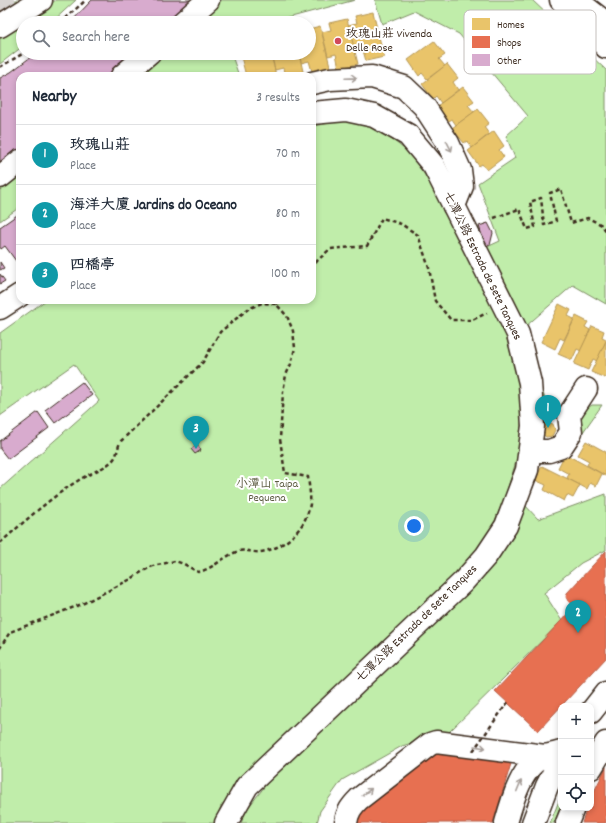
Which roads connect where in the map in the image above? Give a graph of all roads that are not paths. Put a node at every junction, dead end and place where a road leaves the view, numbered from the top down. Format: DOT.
graph roads {
  1 [pos="40,0"];
  2 [pos="208,0"];
  3 [pos="561,0"];
  4 [pos="576,0"];
  5 [pos="571,10"];
  6 [pos="589,10"];
  7 [pos="596,15"];
  8 [pos="190,16"];
  9 [pos="606,23"];
  10 [pos="0,26"];
  11 [pos="596,37"];
  12 [pos="606,47"];
  13 [pos="141,60"];
  14 [pos="127,72"];
  15 [pos="316,81"];
  16 [pos="316,113"];
  17 [pos="16,164"];
  18 [pos="0,177"];
  19 [pos="454,206"];
  20 [pos="16,298"];
  21 [pos="0,308"];
  22 [pos="586,389"];
  23 [pos="530,451"];
  24 [pos="606,693"];
  25 [pos="594,708"];
  26 [pos="606,718"];
  27 [pos="594,723"];
  28 [pos="606,743"];
  29 [pos="556,755"];
  30 [pos="594,763"];
  31 [pos="572,811"];
  32 [pos="226,823"];
  33 [pos="346,823"];
  34 [pos="506,823"];
  35 [pos="533,823"];
  36 [pos="567,823"];
  1 -- 10 [label="street"];
  2 -- 8 [label="street"];
  3 -- 5 [label="street"];
  4 -- 6 [label="street"];
  7 -- 9 [label="street"];
  11 -- 12 [label="street"];
  13 -- 14 [label="street"];
  15 -- 19 [label="street, one-way"];
  16 -- 19 [label="street, 七潭公路 Estrada de Sete Tanques"];
  17 -- 18 [label="street"];
  19 -- 23 [label="street, 七潭公路 Estrada de Sete Tanques"];
  20 -- 21 [label="street"];
  22 -- 23 [label="street"];
  23 -- 32 [label="street, 七潭公路 Estrada de Sete Tanques"];
  24 -- 25 [label="street"];
  26 -- 27 [label="street"];
  28 -- 30 [label="street"];
  33 -- 29 [label="street, one-way"];
  34 -- 29 [label="street, one-way"];
  29 -- 35 [label="street"];
  31 -- 36 [label="street"];
}
